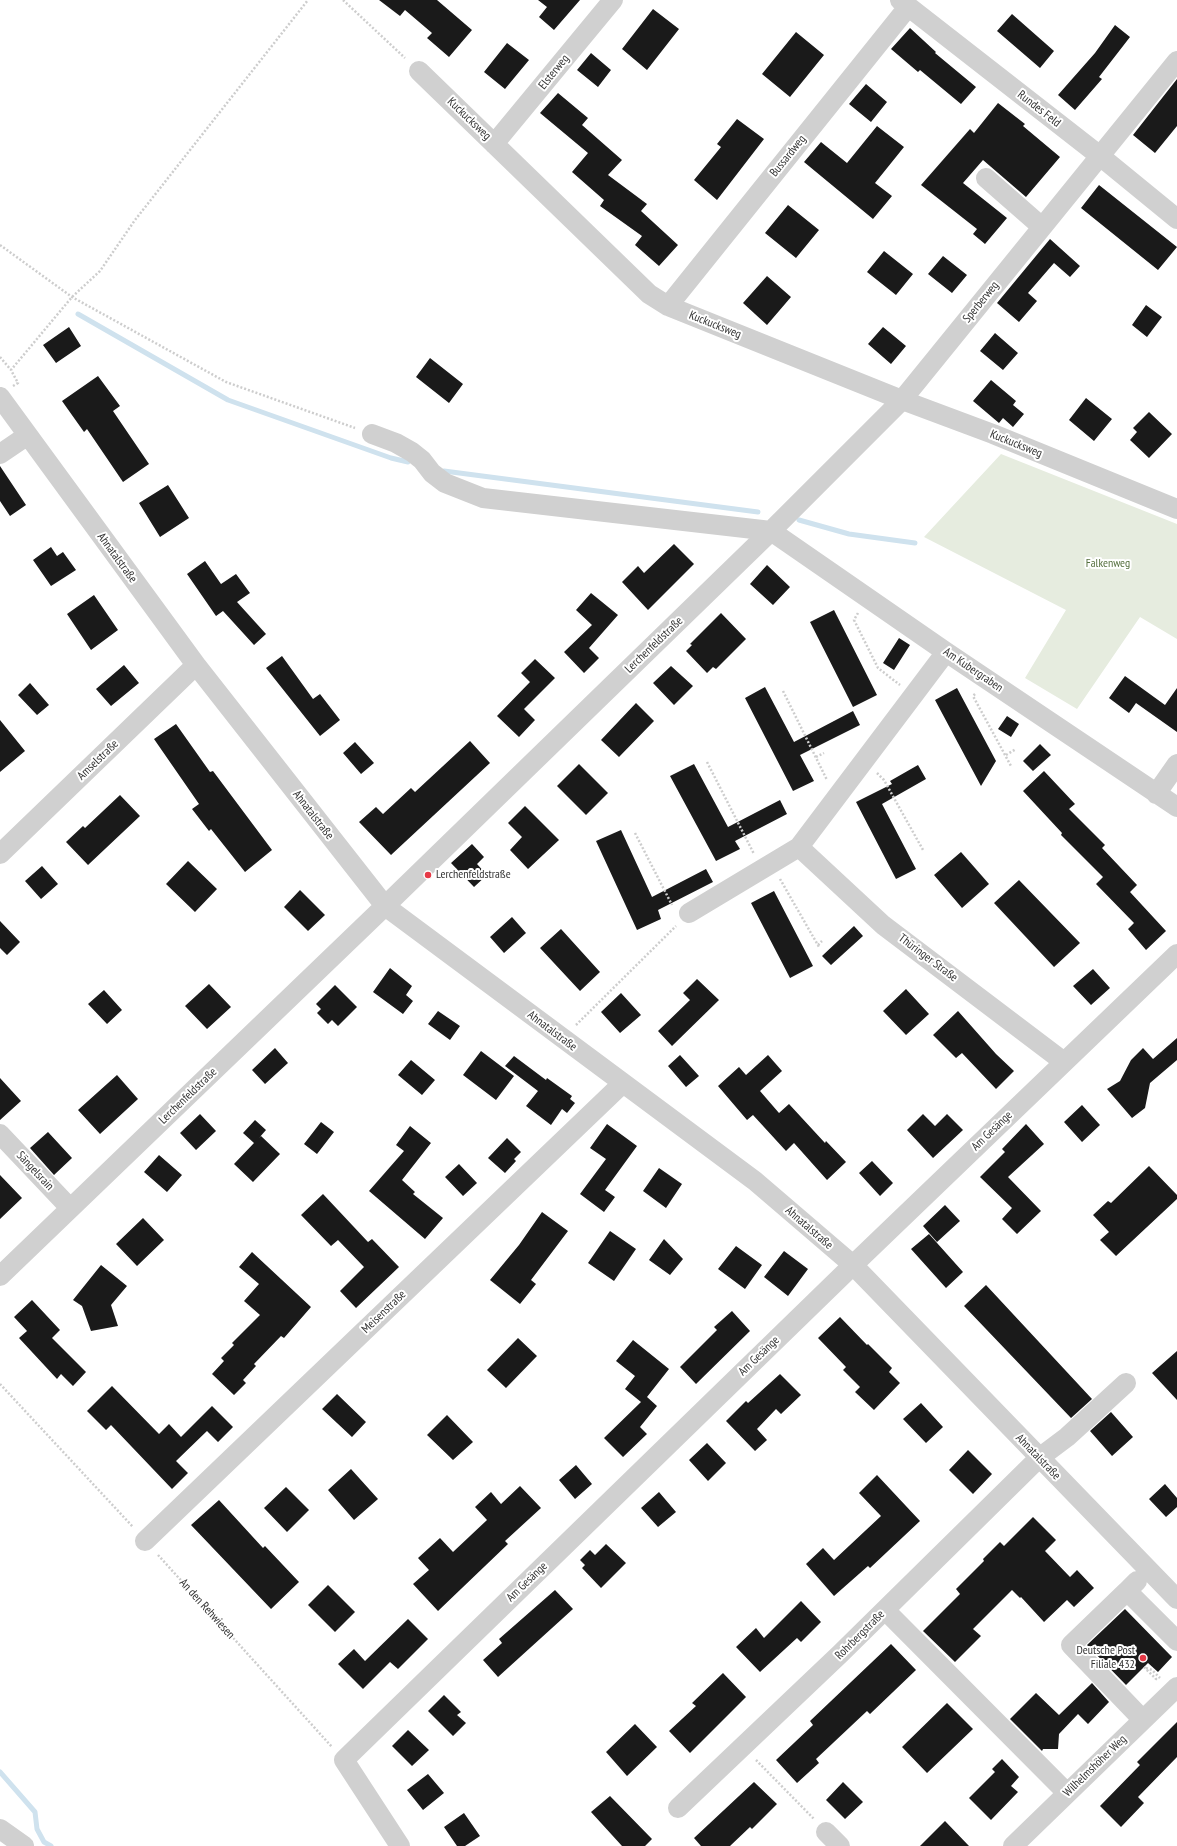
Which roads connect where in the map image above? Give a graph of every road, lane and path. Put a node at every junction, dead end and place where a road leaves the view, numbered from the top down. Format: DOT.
graph roads {
  1 [pos="308,0"];
  2 [pos="343,0"];
  3 [pos="613,0"];
  4 [pos="904,3"];
  5 [pos="1177,61"];
  6 [pos="419,71"];
  7 [pos="494,144"];
  8 [pos="1100,156"];
  9 [pos="986,178"];
  10 [pos="1177,219"];
  11 [pos="1042,227"];
  12 [pos="0,245"];
  13 [pos="72,297"];
  14 [pos="668,306"];
  15 [pos="0,356"];
  16 [pos="11,370"];
  17 [pos="6,392"];
  18 [pos="902,400"];
  19 [pos="372,434"];
  20 [pos="28,435"];
  21 [pos="0,454"];
  22 [pos="1177,509"];
  23 [pos="771,531"];
  24 [pos="867,598"];
  25 [pos="946,652"];
  26 [pos="196,665"];
  27 [pos="986,679"];
  28 [pos="783,691"];
  29 [pos="914,695"];
  30 [pos="1016,749"];
  31 [pos="824,753"];
  32 [pos="1006,755"];
  33 [pos="816,757"];
  34 [pos="864,760"];
  35 [pos="707,762"];
  36 [pos="1177,764"];
  37 [pos="1012,766"];
  38 [pos="839,793"];
  39 [pos="1156,794"];
  40 [pos="1177,808"];
  41 [pos="635,833"];
  42 [pos="798,846"];
  43 [pos="923,850"];
  44 [pos="0,854"];
  45 [pos="766,866"];
  46 [pos="385,906"];
  47 [pos="685,917"];
  48 [pos="822,941"];
  49 [pos="1177,954"];
  50 [pos="562,1039"];
  51 [pos="1064,1062"];
  52 [pos="622,1083"];
  53 [pos="0,1134"];
  54 [pos="70,1208"];
  55 [pos="853,1265"];
  56 [pos="0,1276"];
  57 [pos="1126,1383"];
  58 [pos="0,1384"];
  59 [pos="1039,1458"];
  60 [pos="145,1541"];
  61 [pos="1148,1570"];
  62 [pos="1127,1591"];
  63 [pos="1177,1599"];
  64 [pos="885,1610"];
  65 [pos="1177,1641"];
  66 [pos="1169,1683"];
  67 [pos="1151,1684"];
  68 [pos="1143,1720"];
  69 [pos="743,1747"];
  70 [pos="344,1760"];
  71 [pos="1067,1793"];
  72 [pos="678,1808"];
  73 [pos="0,1829"];
  74 [pos="826,1832"];
  75 [pos="1021,1843"];
  76 [pos="24,1846"];
  77 [pos="400,1846"];
  78 [pos="840,1846"];
  1 -- 13 [label="path"];
  2 -- 6 [label="path"];
  3 -- 7 [label="street, Elsterweg"];
  4 -- 8 [label="street, Rundes Feld"];
  4 -- 14 [label="street, Bussardweg"];
  5 -- 8 [label="street, Sperberweg"];
  6 -- 7 [label="street, Kuckucksweg"];
  7 -- 14 [label="street, Kuckucksweg"];
  8 -- 10 [label="street, Rundes Feld"];
  8 -- 11 [label="street, Sperberweg"];
  9 -- 11 [label="street"];
  11 -- 18 [label="street, Sperberweg"];
  12 -- 13 [label="path"];
  13 -- 16 [label="path"];
  13 -- 19 [label="path"];
  14 -- 18 [label="street, Kuckucksweg"];
  15 -- 16 [label="path"];
  16 -- 17 [label="path"];
  17 -- 20 [label="street, Ahnatalstraße"];
  18 -- 22 [label="street, Kuckucksweg"];
  18 -- 23 [label="street, Sperberweg"];
  19 -- 23 [label="street"];
  20 -- 21 [label="street"];
  20 -- 26 [label="street, Ahnatalstraße"];
  23 -- 24 [label="street, Am Kubergraben"];
  23 -- 46 [label="street, Lerchenfeldstraße"];
  24 -- 25 [label="street, Am Kubergraben"];
  24 -- 29 [label="path"];
  25 -- 27 [label="street, Am Kubergraben"];
  25 -- 29 [label="street"];
  26 -- 44 [label="street, Amselstraße"];
  26 -- 46 [label="street, Ahnatalstraße"];
  27 -- 32 [label="path"];
  27 -- 39 [label="street, Am Kubergraben"];
  28 -- 33 [label="path"];
  29 -- 34 [label="street"];
  30 -- 32 [label="path"];
  31 -- 33 [label="path"];
  32 -- 37 [label="path"];
  33 -- 38 [label="path"];
  34 -- 38 [label="street"];
  34 -- 43 [label="path"];
  35 -- 45 [label="path"];
  36 -- 39 [label="street"];
  38 -- 42 [label="street"];
  39 -- 40 [label="street, Am Kubergraben"];
  41 -- 47 [label="path"];
  42 -- 45 [label="street"];
  42 -- 51 [label="street, Thüringer Straße"];
  45 -- 47 [label="street"];
  45 -- 48 [label="path"];
  46 -- 50 [label="street, Ahnatalstraße"];
  46 -- 54 [label="street, Lerchenfeldstraße"];
  47 -- 50 [label="path"];
  49 -- 51 [label="street, Am Gesänge"];
  50 -- 52 [label="street, Ahnatalstraße"];
  51 -- 55 [label="street, Am Gesänge"];
  52 -- 55 [label="street, Ahnatalstraße"];
  52 -- 60 [label="street, Meisenstraße"];
  53 -- 54 [label="street, Sängelsrain"];
  54 -- 56 [label="street, Lerchenfeldstraße"];
  55 -- 59 [label="street, Ahnatalstraße"];
  55 -- 70 [label="street, Am Gesänge"];
  57 -- 59 [label="street, Rohrbergstraße"];
  58 -- 60 [label="path, An den Rehwiesen"];
  59 -- 61 [label="street, Ahnatalstraße"];
  59 -- 64 [label="street, Rohrbergstraße"];
  60 -- 70 [label="path, An den Rehwiesen"];
  61 -- 62 [label="street"];
  61 -- 63 [label="street, Ahnatalstraße"];
  62 -- 65 [label="street"];
  62 -- 68 [label="street"];
  64 -- 69 [label="street, Rohrbergstraße"];
  64 -- 71 [label="street"];
  66 -- 67 [label="path"];
  66 -- 68 [label="street, Wilhelmshöher Weg"];
  68 -- 71 [label="street, Wilhelmshöher Weg"];
  69 -- 72 [label="street, Rohrbergstraße"];
  69 -- 74 [label="path"];
  70 -- 77 [label="street"];
  71 -- 75 [label="street, Wilhelmshöher Weg"];
  73 -- 76 [label="street"];
  74 -- 78 [label="street"];
}
